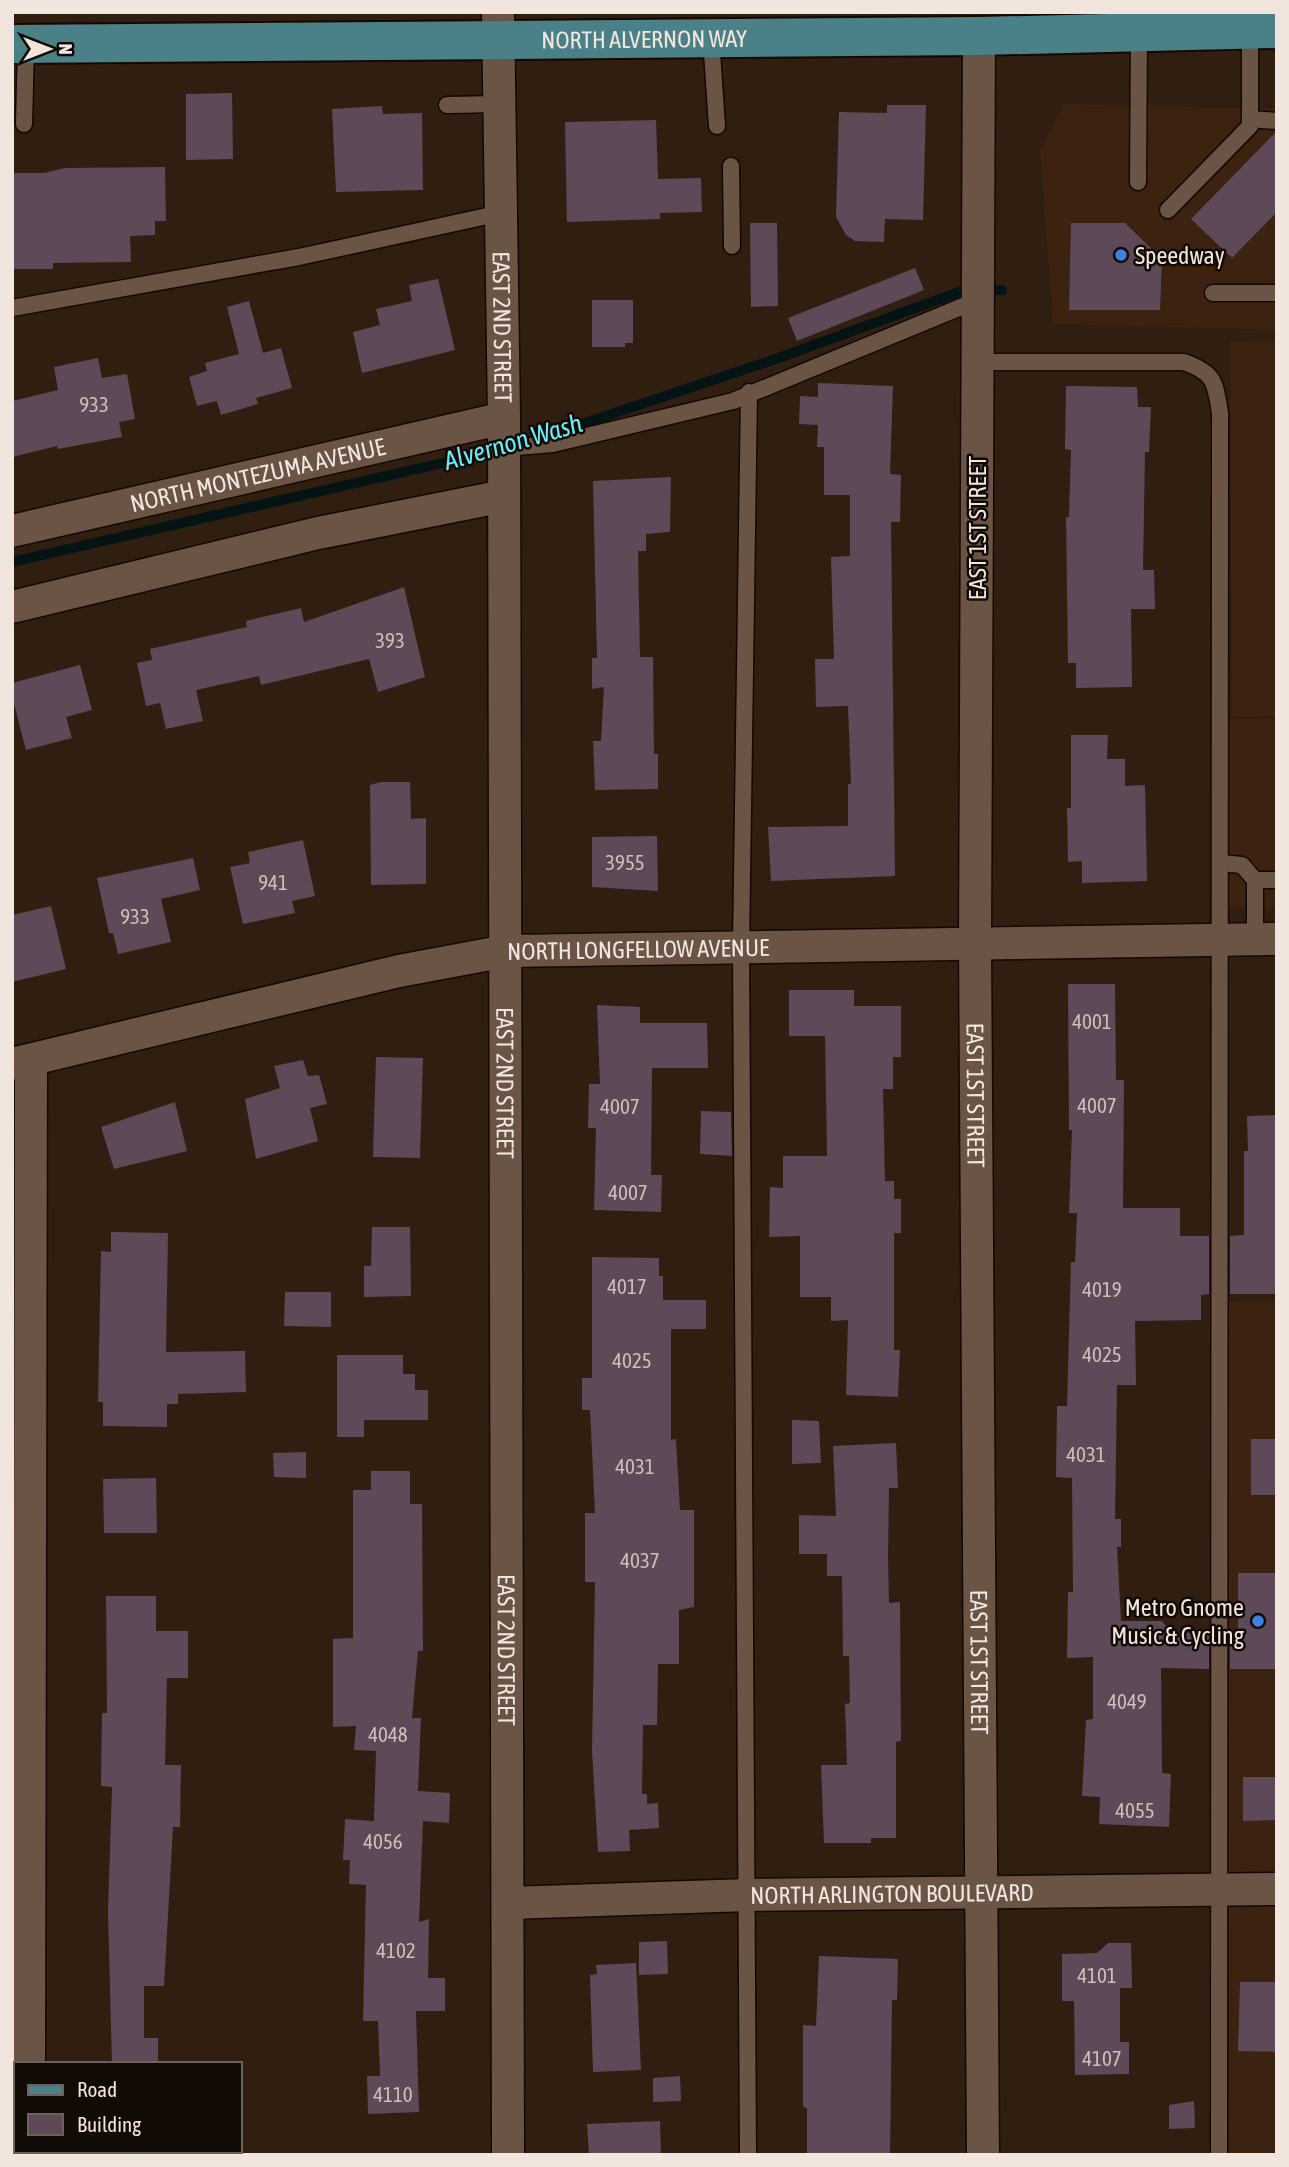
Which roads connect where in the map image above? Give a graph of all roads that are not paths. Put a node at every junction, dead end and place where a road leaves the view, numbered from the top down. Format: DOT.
graph roads {
  1 [pos="498,25"];
  2 [pos="1263,29"];
  3 [pos="1139,32"];
  4 [pos="979,36"];
  5 [pos="711,38"];
  6 [pos="19,44"];
  7 [pos="447,104"];
  8 [pos="500,104"];
  9 [pos="1250,119"];
  10 [pos="1277,121"];
  11 [pos="24,124"];
  12 [pos="717,126"];
  13 [pos="731,166"];
  14 [pos="1138,183"];
  15 [pos="1168,210"];
  16 [pos="501,213"];
  17 [pos="732,246"];
  18 [pos="1213,293"];
  19 [pos="1277,293"];
  20 [pos="978,300"];
  21 [pos="12,308"];
  22 [pos="978,362"];
  23 [pos="749,392"];
  24 [pos="504,433"];
  25 [pos="504,496"];
  26 [pos="12,531"];
  27 [pos="12,607"];
  28 [pos="1221,863"];
  29 [pos="1255,880"];
  30 [pos="1277,880"];
  31 [pos="1222,939"];
  32 [pos="1266,939"];
  33 [pos="975,943"];
  34 [pos="741,948"];
  35 [pos="506,951"];
  36 [pos="21,1062"];
  37 [pos="1277,1889"];
  38 [pos="1217,1890"];
  39 [pos="984,1892"];
  40 [pos="748,1895"];
  41 [pos="509,1903"];
  42 [pos="29,2062"];
  43 [pos="508,2155"];
  44 [pos="748,2155"];
  45 [pos="983,2155"];
  46 [pos="1219,2155"];
  1 -- 5 [label="main road, NORTH ALVERNON WAY"];
  1 -- 6 [label="main road, NORTH ALVERNON WAY"];
  1 -- 8 [label="street, EAST 2ND STREET"];
  2 -- 3 [label="main road, NORTH ALVERNON WAY"];
  2 -- 9 [label="lane"];
  3 -- 4 [label="main road, NORTH ALVERNON WAY"];
  3 -- 14 [label="lane"];
  4 -- 5 [label="main road, NORTH ALVERNON WAY"];
  4 -- 20 [label="street, EAST 1ST STREET"];
  5 -- 12 [label="lane"];
  6 -- 11 [label="lane"];
  7 -- 8 [label="lane"];
  8 -- 16 [label="street, EAST 2ND STREET"];
  9 -- 10 [label="lane"];
  9 -- 15 [label="lane"];
  13 -- 17 [label="lane"];
  16 -- 21 [label="lane"];
  16 -- 24 [label="street, EAST 2ND STREET"];
  18 -- 19 [label="lane"];
  20 -- 22 [label="street, EAST 1ST STREET"];
  20 -- 23 [label="lane"];
  22 -- 28 [label="lane"];
  22 -- 33 [label="street, EAST 1ST STREET"];
  23 -- 24 [label="lane"];
  23 -- 34 [label="lane"];
  24 -- 25 [label="street, EAST 2ND STREET"];
  24 -- 26 [label="street, NORTH MONTEZUMA AVENUE"];
  25 -- 27 [label="street"];
  25 -- 35 [label="street, EAST 2ND STREET"];
  28 -- 29 [label="lane"];
  28 -- 31 [label="lane"];
  29 -- 30 [label="lane"];
  29 -- 32 [label="lane"];
  31 -- 32 [label="street, NORTH LONGFELLOW AVENUE"];
  31 -- 33 [label="street, NORTH LONGFELLOW AVENUE"];
  31 -- 38 [label="lane"];
  33 -- 34 [label="street, NORTH LONGFELLOW AVENUE"];
  33 -- 39 [label="street, EAST 1ST STREET"];
  34 -- 35 [label="street, NORTH LONGFELLOW AVENUE"];
  34 -- 40 [label="lane"];
  35 -- 36 [label="street, NORTH LONGFELLOW AVENUE"];
  35 -- 41 [label="street, EAST 2ND STREET"];
  36 -- 42 [label="street"];
  37 -- 38 [label="street, NORTH ARLINGTON BOULEVARD"];
  38 -- 39 [label="street, NORTH ARLINGTON BOULEVARD"];
  38 -- 46 [label="lane"];
  39 -- 40 [label="street, NORTH ARLINGTON BOULEVARD"];
  39 -- 45 [label="street, EAST 1ST STREET"];
  40 -- 41 [label="street, NORTH ARLINGTON BOULEVARD"];
  40 -- 44 [label="lane"];
  41 -- 43 [label="street, EAST 2ND STREET"];
}
